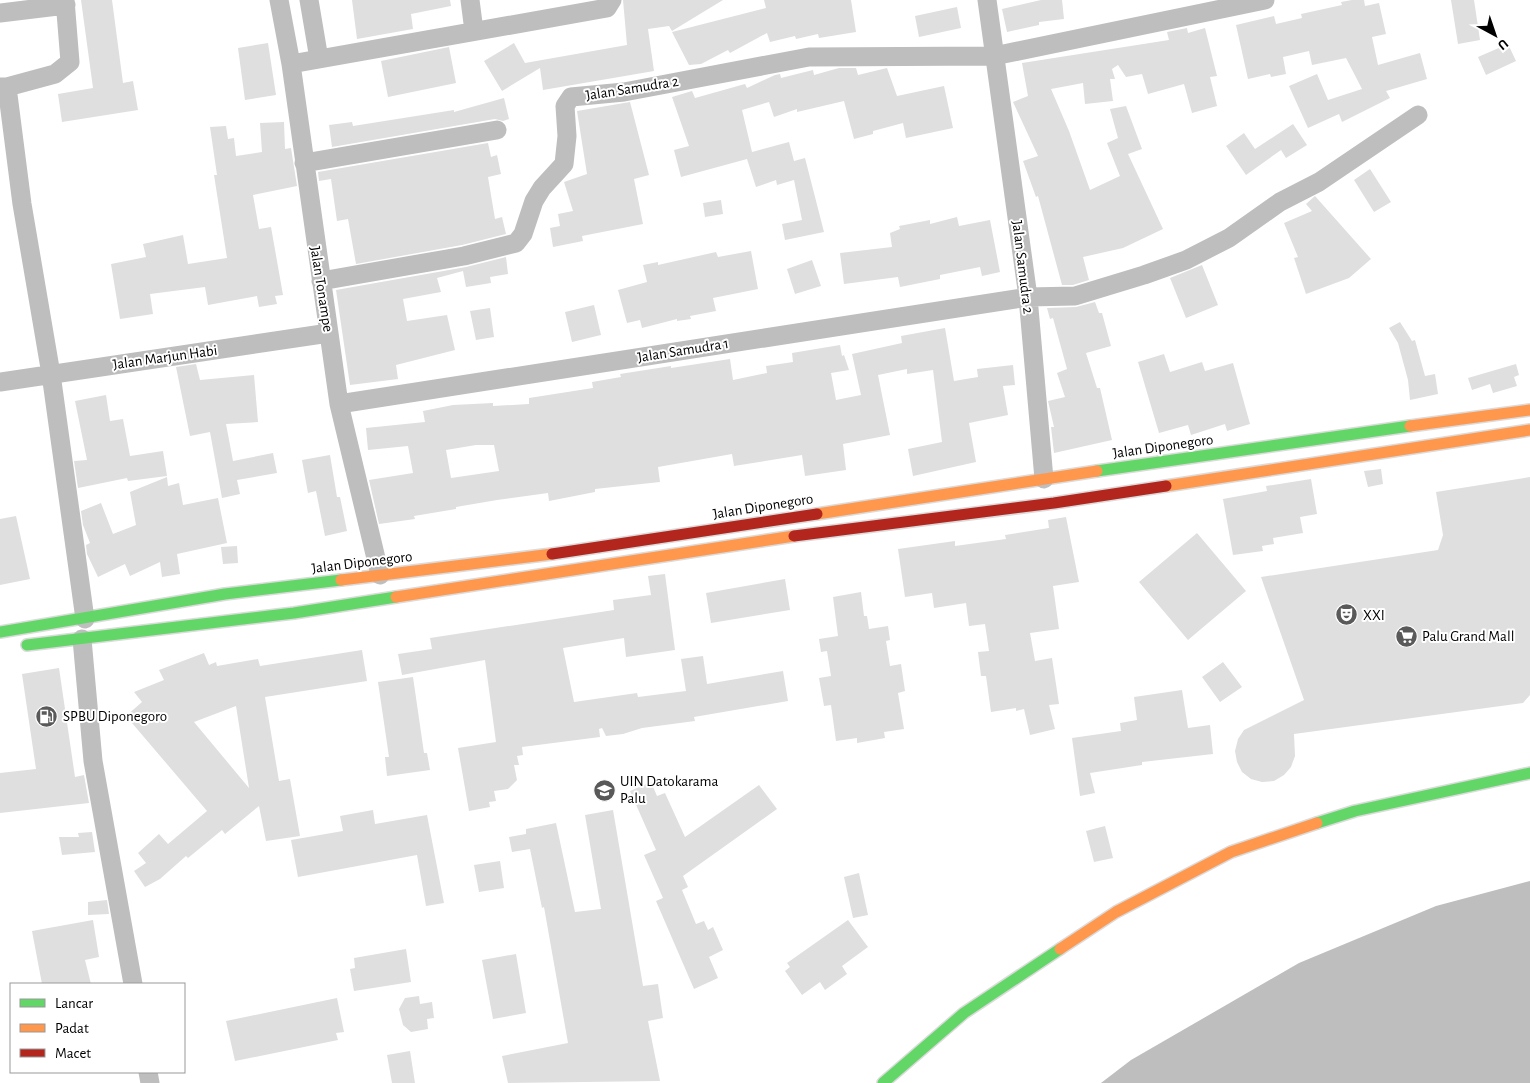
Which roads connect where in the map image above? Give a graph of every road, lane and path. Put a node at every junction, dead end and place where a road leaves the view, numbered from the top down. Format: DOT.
graph roads {
  1 [pos="279,0"];
  2 [pos="309,0"];
  3 [pos="470,0"];
  4 [pos="612,0"];
  5 [pos="987,0"];
  6 [pos="1265,0"];
  7 [pos="66,2"];
  8 [pos="548,9"];
  9 [pos="0,13"];
  10 [pos="474,30"];
  11 [pos="994,56"];
  12 [pos="320,59"];
  13 [pos="291,64"];
  14 [pos="4,87"];
  15 [pos="1418,115"];
  16 [pos="497,130"];
  17 [pos="304,163"];
  18 [pos="321,281"];
  19 [pos="1028,297"];
  20 [pos="329,333"];
  21 [pos="51,374"];
  22 [pos="0,382"];
  23 [pos="339,404"];
  24 [pos="1530,410"];
  25 [pos="1530,430"];
  26 [pos="1044,479"];
  27 [pos="380,574"];
  28 [pos="290,600"];
  29 [pos="85,619"];
  30 [pos="0,632"];
  31 [pos="82,640"];
  32 [pos="14,647"];
  33 [pos="1530,773"];
  34 [pos="133,983"];
  35 [pos="883,1083"];
  1 -- 13 [label="street, Jalan Tonampe"];
  2 -- 12 [label="street"];
  3 -- 10 [label="street"];
  4 -- 8 [label="street"];
  5 -- 11 [label="street, Jalan Samudra 2"];
  6 -- 11 [label="street, Jalan Samudra 2"];
  7 -- 9 [label="street"];
  7 -- 14 [label="street"];
  8 -- 10 [label="street"];
  10 -- 12 [label="street"];
  11 -- 18 [label="street, Jalan Samudra 2"];
  11 -- 19 [label="street, Jalan Samudra 2"];
  12 -- 13 [label="street"];
  13 -- 17 [label="street, Jalan Tonampe"];
  14 -- 21 [label="street"];
  15 -- 19 [label="street, Jalan Samudra 1"];
  16 -- 17 [label="street"];
  17 -- 18 [label="street, Jalan Tonampe"];
  18 -- 20 [label="street, Jalan Tonampe"];
  19 -- 23 [label="street, Jalan Samudra 1"];
  19 -- 26 [label="street, Jalan Samudra 2"];
  20 -- 21 [label="street, Jalan Marjun Habi"];
  20 -- 23 [label="street, Jalan Tonampe"];
  21 -- 22 [label="street, Jalan Marjun Habi"];
  21 -- 29 [label="street"];
  23 -- 27 [label="street, Jalan Tonampe"];
  24 -- 26 [label="main road, Jalan Diponegoro"];
  25 -- 28 [label="main road, Jalan Diponegoro"];
  26 -- 27 [label="main road, Jalan Diponegoro"];
  27 -- 28 [label="main road, Jalan Diponegoro"];
  28 -- 29 [label="main road, Jalan Diponegoro"];
  28 -- 31 [label="main road, Jalan Diponegoro"];
  29 -- 30 [label="main road, Jalan Diponegoro"];
  31 -- 32 [label="main road, Jalan Diponegoro"];
  31 -- 34 [label="street"];
  33 -- 35 [label="main road"];
}
